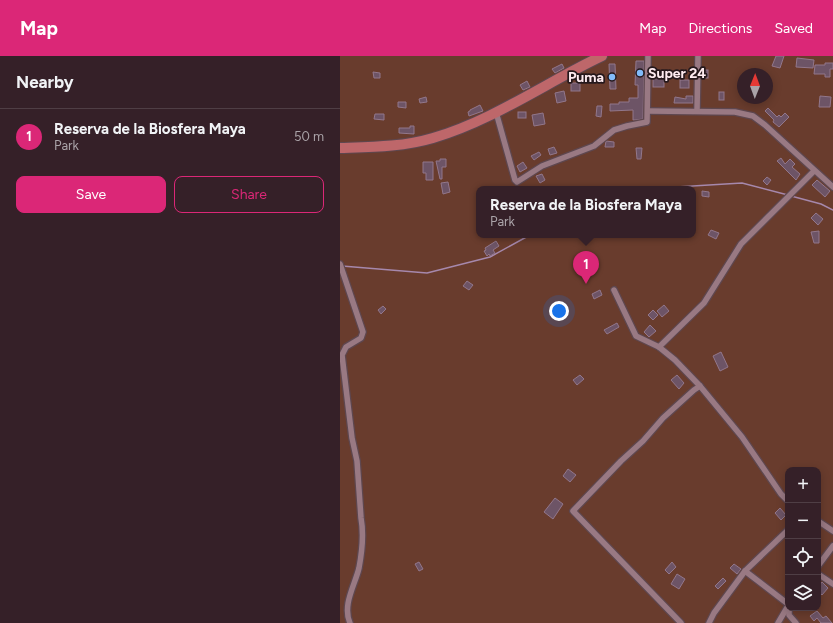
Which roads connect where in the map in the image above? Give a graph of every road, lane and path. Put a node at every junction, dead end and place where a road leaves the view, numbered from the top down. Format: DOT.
graph roads {
  1 [pos="602,56"];
  2 [pos="648,56"];
  3 [pos="698,56"];
  4 [pos="648,111"];
  5 [pos="697,111"];
  6 [pos="496,112"];
  7 [pos="340,148"];
  8 [pos="814,171"];
  9 [pos="833,187"];
  10 [pos="340,264"];
  11 [pos="614,290"];
  12 [pos="659,347"];
  13 [pos="700,386"];
  14 [pos="785,498"];
  15 [pos="821,523"];
  16 [pos="833,531"];
  17 [pos="785,533"];
  18 [pos="833,546"];
  19 [pos="821,562"];
  20 [pos="745,571"];
  21 [pos="820,575"];
  22 [pos="833,584"];
  23 [pos="785,604"];
  24 [pos="785,611"];
  25 [pos="789,611"];
  26 [pos="350,623"];
  27 [pos="681,623"];
  28 [pos="709,623"];
  29 [pos="778,623"];
  30 [pos="796,623"];
  1 -- 6 [label="highway"];
  2 -- 4 [label="street"];
  3 -- 5 [label="street"];
  4 -- 5 [label="street"];
  4 -- 6 [label="street"];
  5 -- 8 [label="street"];
  6 -- 7 [label="highway"];
  8 -- 9 [label="street"];
  8 -- 12 [label="street"];
  10 -- 26 [label="street"];
  11 -- 12 [label="street"];
  12 -- 13 [label="street"];
  13 -- 14 [label="street"];
  13 -- 27 [label="street"];
  15 -- 16 [label="street"];
  17 -- 20 [label="street"];
  18 -- 19 [label="street"];
  20 -- 23 [label="street"];
  20 -- 28 [label="street"];
  21 -- 22 [label="street"];
  24 -- 29 [label="street"];
  25 -- 30 [label="street"];
}
